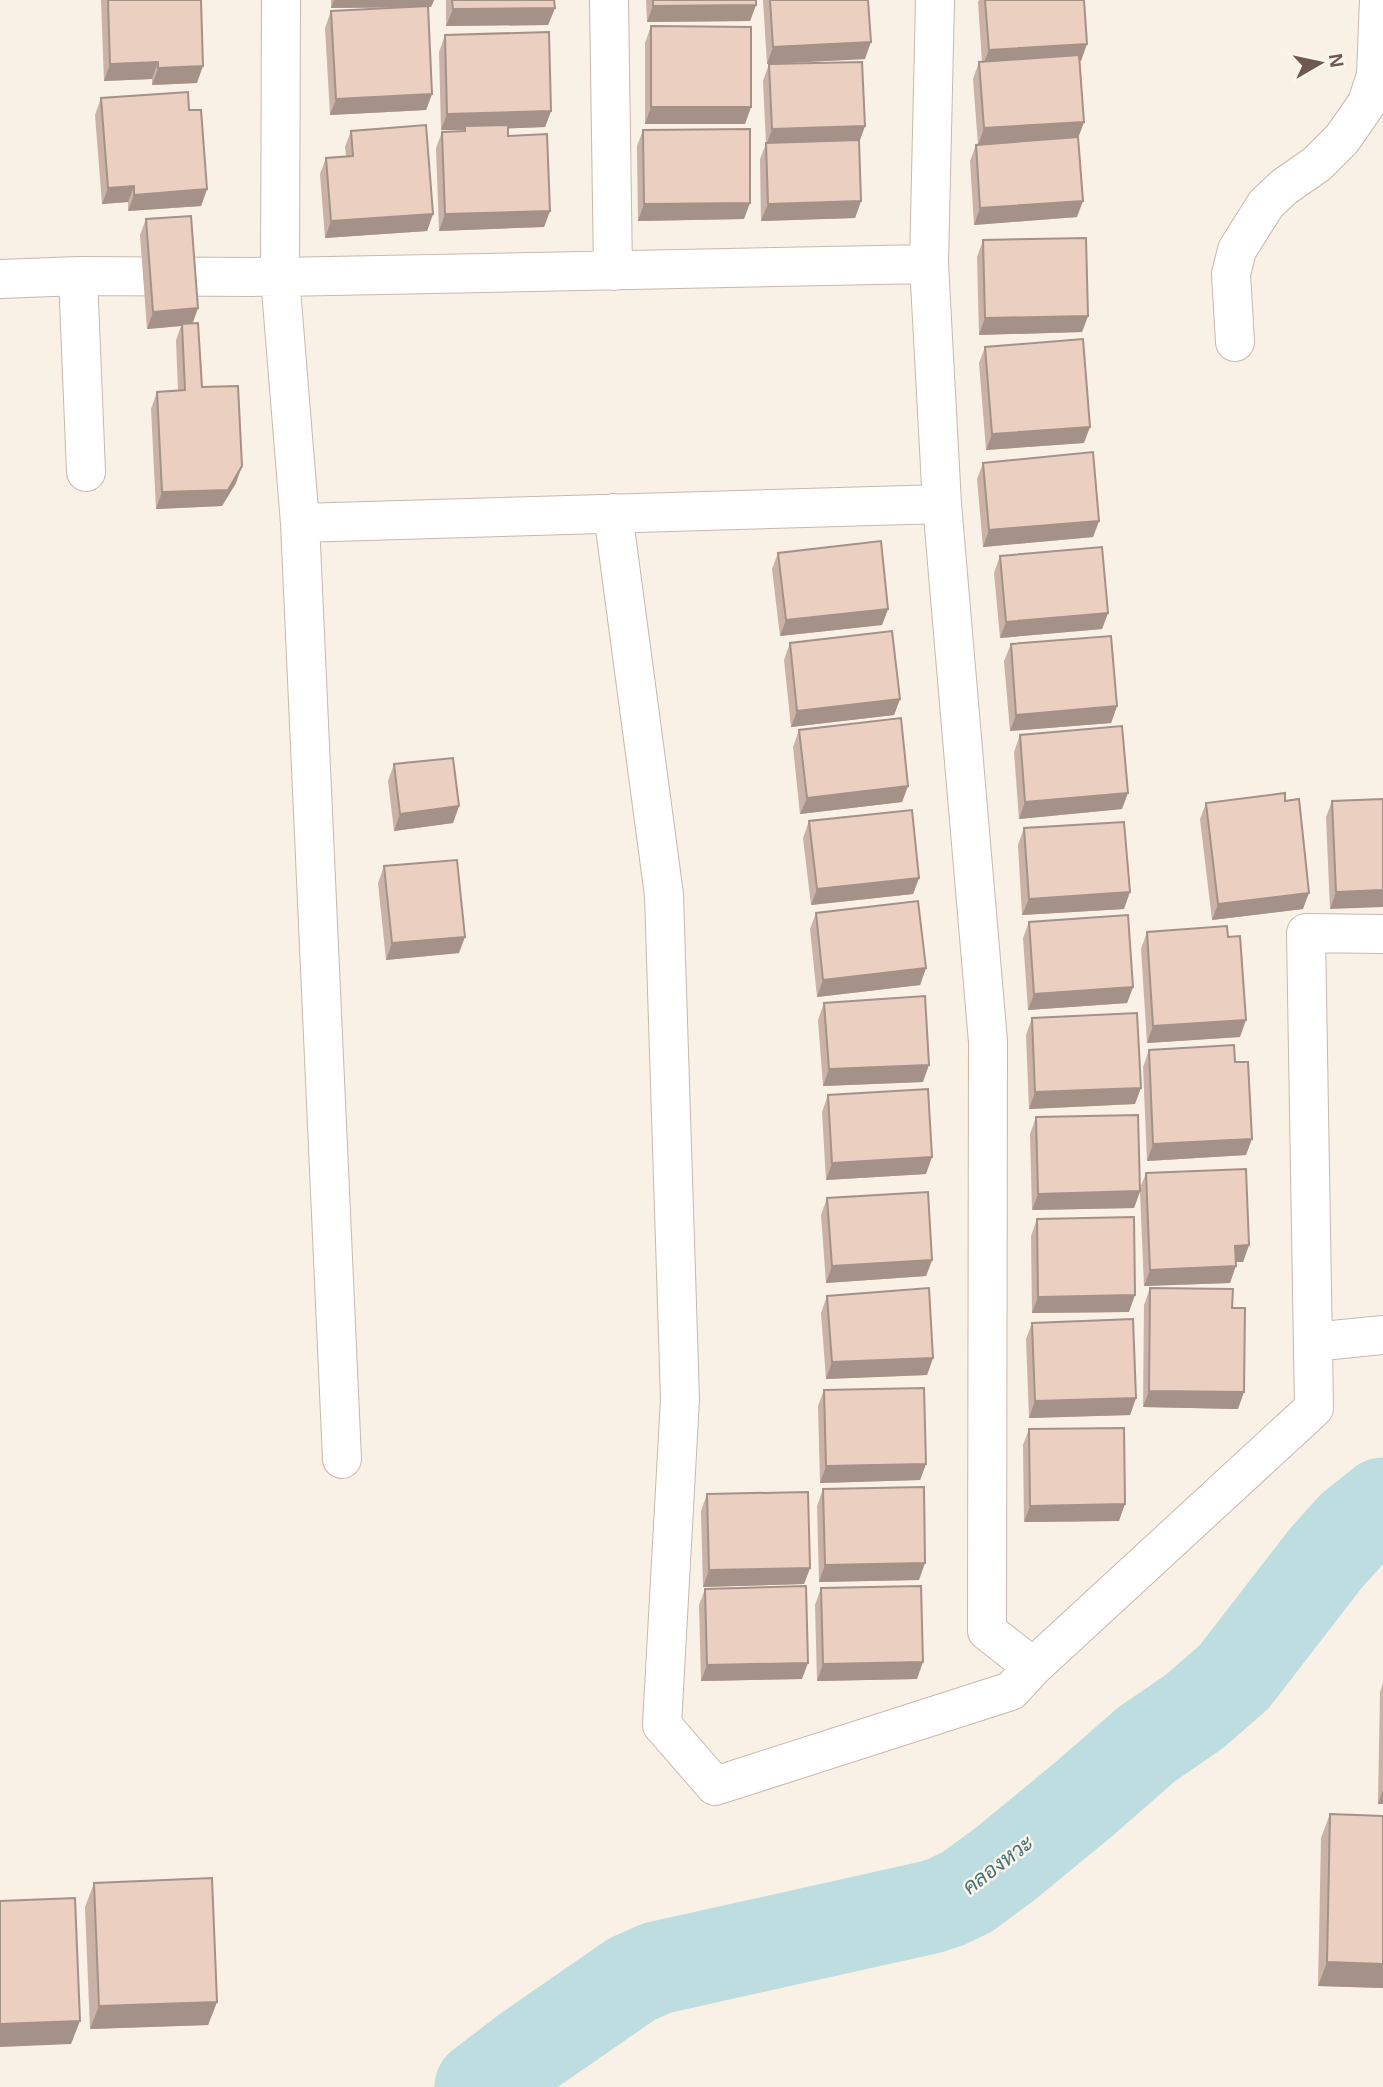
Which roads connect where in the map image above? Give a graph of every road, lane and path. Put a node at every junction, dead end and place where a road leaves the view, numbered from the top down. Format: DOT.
graph roads {
  1 [pos="281,0"];
  2 [pos="610,0"];
  3 [pos="935,0"];
  4 [pos="1379,0"];
  5 [pos="929,264"];
  6 [pos="613,271"];
  7 [pos="78,276"];
  8 [pos="280,277"];
  9 [pos="0,279"];
  10 [pos="1235,342"];
  11 [pos="86,472"];
  12 [pos="942,505"];
  13 [pos="613,513"];
  14 [pos="300,523"];
  15 [pos="1383,934"];
  16 [pos="1383,1335"];
  17 [pos="1313,1342"];
  18 [pos="342,1459"];
  19 [pos="1033,1667"];
  1 -- 8 [label="street"];
  2 -- 6 [label="street"];
  3 -- 5 [label="street"];
  4 -- 10 [label="street"];
  5 -- 6 [label="street"];
  5 -- 12 [label="street"];
  6 -- 8 [label="street"];
  7 -- 8 [label="street"];
  7 -- 9 [label="street"];
  7 -- 11 [label="street"];
  8 -- 14 [label="street"];
  12 -- 13 [label="street"];
  12 -- 19 [label="street"];
  13 -- 14 [label="street"];
  13 -- 19 [label="street"];
  14 -- 18 [label="street"];
  15 -- 17 [label="street"];
  16 -- 17 [label="street"];
  17 -- 19 [label="street"];
}
